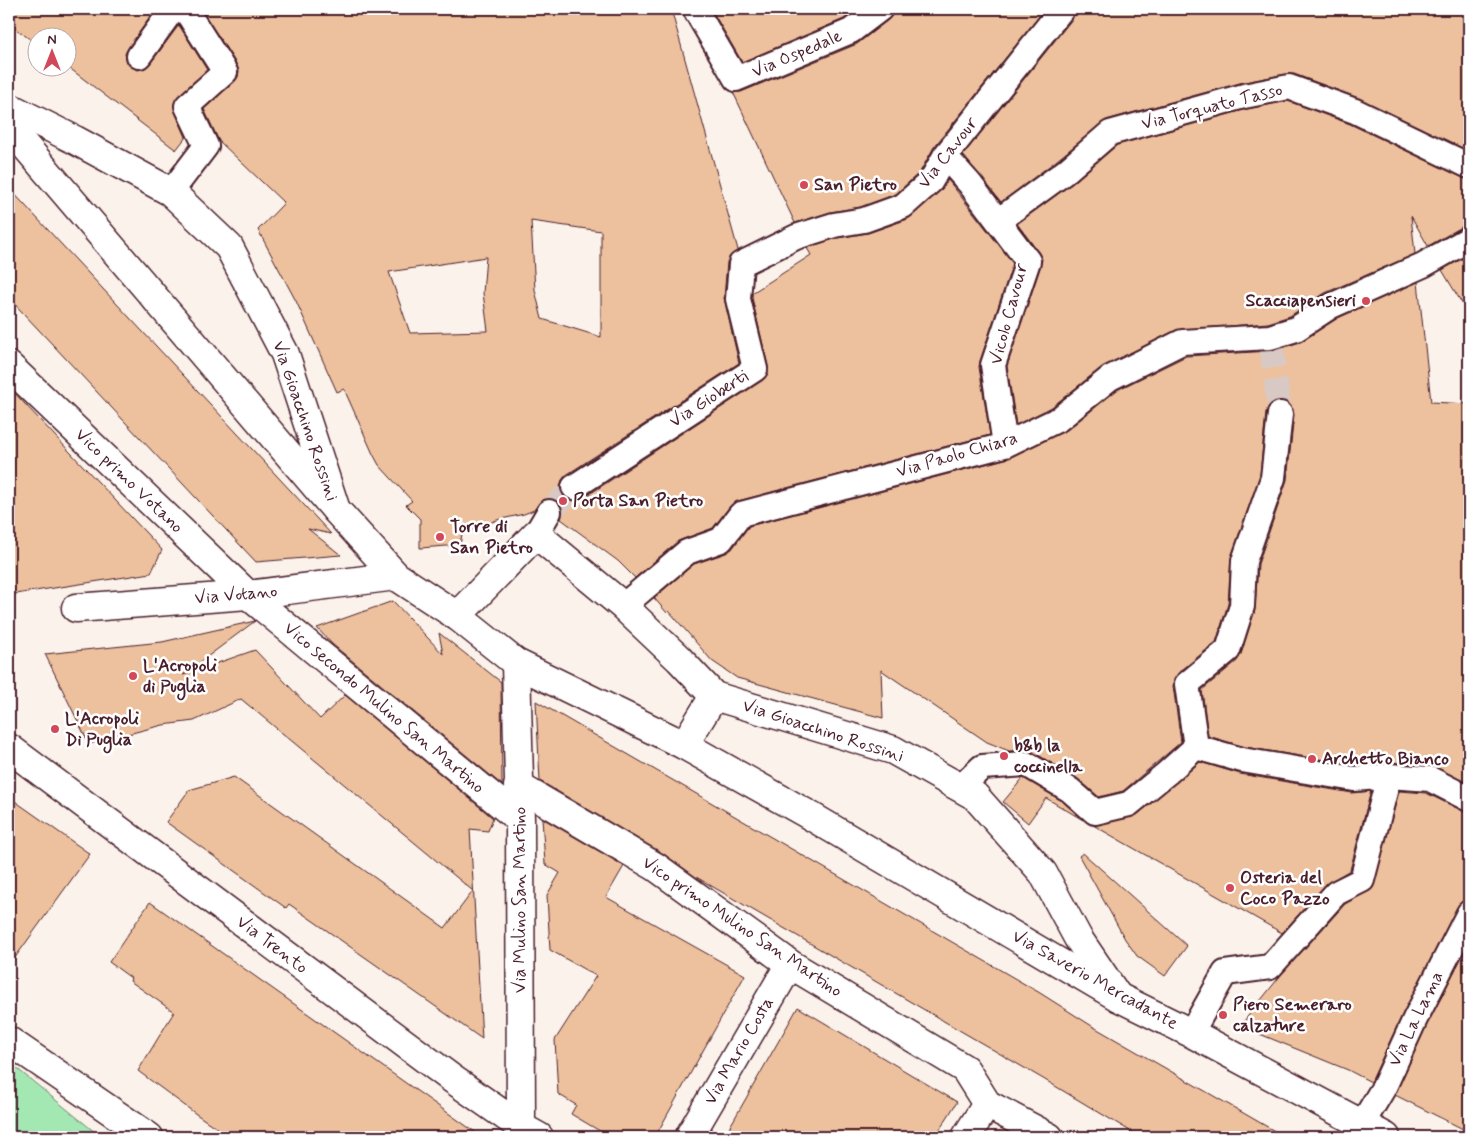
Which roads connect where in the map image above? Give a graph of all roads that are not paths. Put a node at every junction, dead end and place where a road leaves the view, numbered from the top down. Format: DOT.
graph roads {
  1 [pos="695,9"];
  2 [pos="880,9"];
  3 [pos="1062,9"];
  4 [pos="170,11"];
  5 [pos="139,56"];
  6 [pos="9,107"];
  7 [pos="9,127"];
  8 [pos="945,156"];
  9 [pos="1469,166"];
  10 [pos="171,192"];
  11 [pos="998,221"];
  12 [pos="1469,239"];
  13 [pos="741,264"];
  14 [pos="9,366"];
  15 [pos="1280,414"];
  16 [pos="1005,445"];
  17 [pos="574,487"];
  18 [pos="336,510"];
  19 [pos="396,576"];
  20 [pos="248,595"];
  21 [pos="622,606"];
  22 [pos="76,608"];
  23 [pos="457,616"];
  24 [pos="516,663"];
  25 [pos="714,696"];
  26 [pos="684,745"];
  27 [pos="1196,747"];
  28 [pos="9,748"];
  29 [pos="1389,776"];
  30 [pos="518,786"];
  31 [pos="960,788"];
  32 [pos="1469,798"];
  33 [pos="809,815"];
  34 [pos="520,820"];
  35 [pos="1469,913"];
  36 [pos="790,964"];
  37 [pos="1118,997"];
  38 [pos="1191,1033"];
  39 [pos="9,1041"];
  40 [pos="988,1104"];
  41 [pos="1362,1124"];
  42 [pos="528,1134"];
  43 [pos="149,1137"];
  44 [pos="689,1137"];
  45 [pos="966,1137"];
  46 [pos="1049,1137"];
  47 [pos="1386,1137"];
  1 -- 2 [label="street, Via Ospedale"];
  3 -- 8 [label="street, Via Cavour"];
  4 -- 5 [label="street"];
  4 -- 10 [label="street"];
  6 -- 10 [label="street, Via Gioacchino Rossini"];
  7 -- 18 [label="street, Via Gioacchino Rossini"];
  8 -- 11 [label="street"];
  8 -- 13 [label="street, Via Cavour"];
  9 -- 11 [label="street, Via Torquato Tasso"];
  10 -- 18 [label="street, Via Gioacchino Rossini"];
  11 -- 16 [label="street, Vicolo Cavour"];
  12 -- 16 [label="street, Via Paolo Chiara"];
  13 -- 17 [label="street, Via Gioberti"];
  14 -- 20 [label="street, Vico primo Votano"];
  15 -- 27 [label="street"];
  16 -- 21 [label="street, Via Paolo Chiara"];
  18 -- 19 [label="street, Via Gioacchino Rossini"];
  19 -- 20 [label="street, Via Votano"];
  19 -- 23 [label="street, Via Gioacchino Rossini"];
  20 -- 22 [label="street, Via Votano"];
  20 -- 34 [label="street, Vico secondo Mulino San Martino"];
  21 -- 23 [label="street"];
  21 -- 25 [label="street"];
  23 -- 24 [label="street, Via Gioacchino Rossini"];
  24 -- 26 [label="street, Via Gioacchino Rossini"];
  24 -- 30 [label="street, Via Mulino San Martino"];
  25 -- 26 [label="street"];
  25 -- 31 [label="street, Via Gioacchino Rossini"];
  26 -- 33 [label="street, Via Gioacchino Rossini"];
  27 -- 29 [label="street"];
  27 -- 31 [label="street"];
  28 -- 42 [label="street, Via Trento"];
  29 -- 32 [label="street"];
  29 -- 38 [label="street"];
  30 -- 34 [label="street, Via Mulino San Martino"];
  30 -- 36 [label="street, Vico primo Mulino San Martino"];
  31 -- 37 [label="street, Via Gioacchino Rossini"];
  33 -- 37 [label="street, Via Saverio Mercadante"];
  34 -- 42 [label="street, Via Mulino San Martino"];
  35 -- 41 [label="street, Via La Lama"];
  36 -- 40 [label="street, Vico primo Mulino San Martino"];
  36 -- 44 [label="street, Via Mario Costa"];
  37 -- 38 [label="street, Via Saverio Mercadante"];
  38 -- 41 [label="street, Via Saverio Mercadante"];
  39 -- 43 [label="street"];
  40 -- 45 [label="street"];
  40 -- 46 [label="street"];
  41 -- 47 [label="street, Via Saverio Mercadante"];
}
